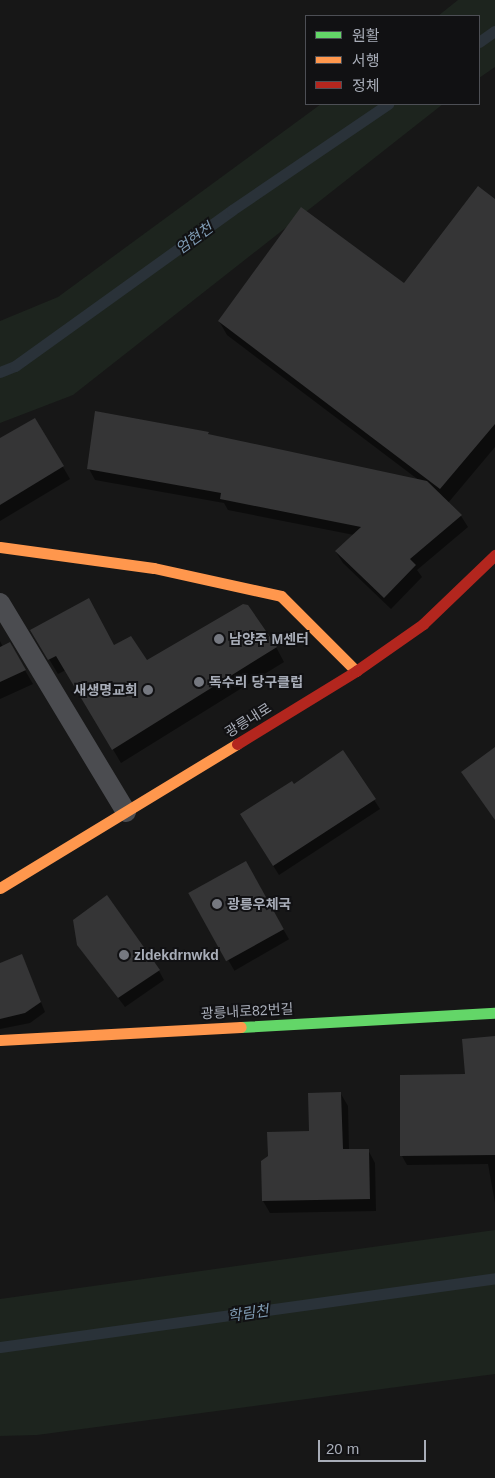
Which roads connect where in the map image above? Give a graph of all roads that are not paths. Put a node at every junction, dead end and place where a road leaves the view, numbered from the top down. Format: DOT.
graph roads {
  1 [pos="0,547"];
  2 [pos="495,555"];
  3 [pos="0,603"];
  4 [pos="356,671"];
  5 [pos="126,812"];
  6 [pos="0,888"];
  7 [pos="495,1013"];
  8 [pos="0,1040"];
  1 -- 4 [label="street"];
  2 -- 4 [label="street, 광릉내로"];
  3 -- 5 [label="lane"];
  4 -- 5 [label="street, 광릉내로"];
  5 -- 6 [label="street, 광릉내로"];
  7 -- 8 [label="street, 광릉내로82번길"];
}
